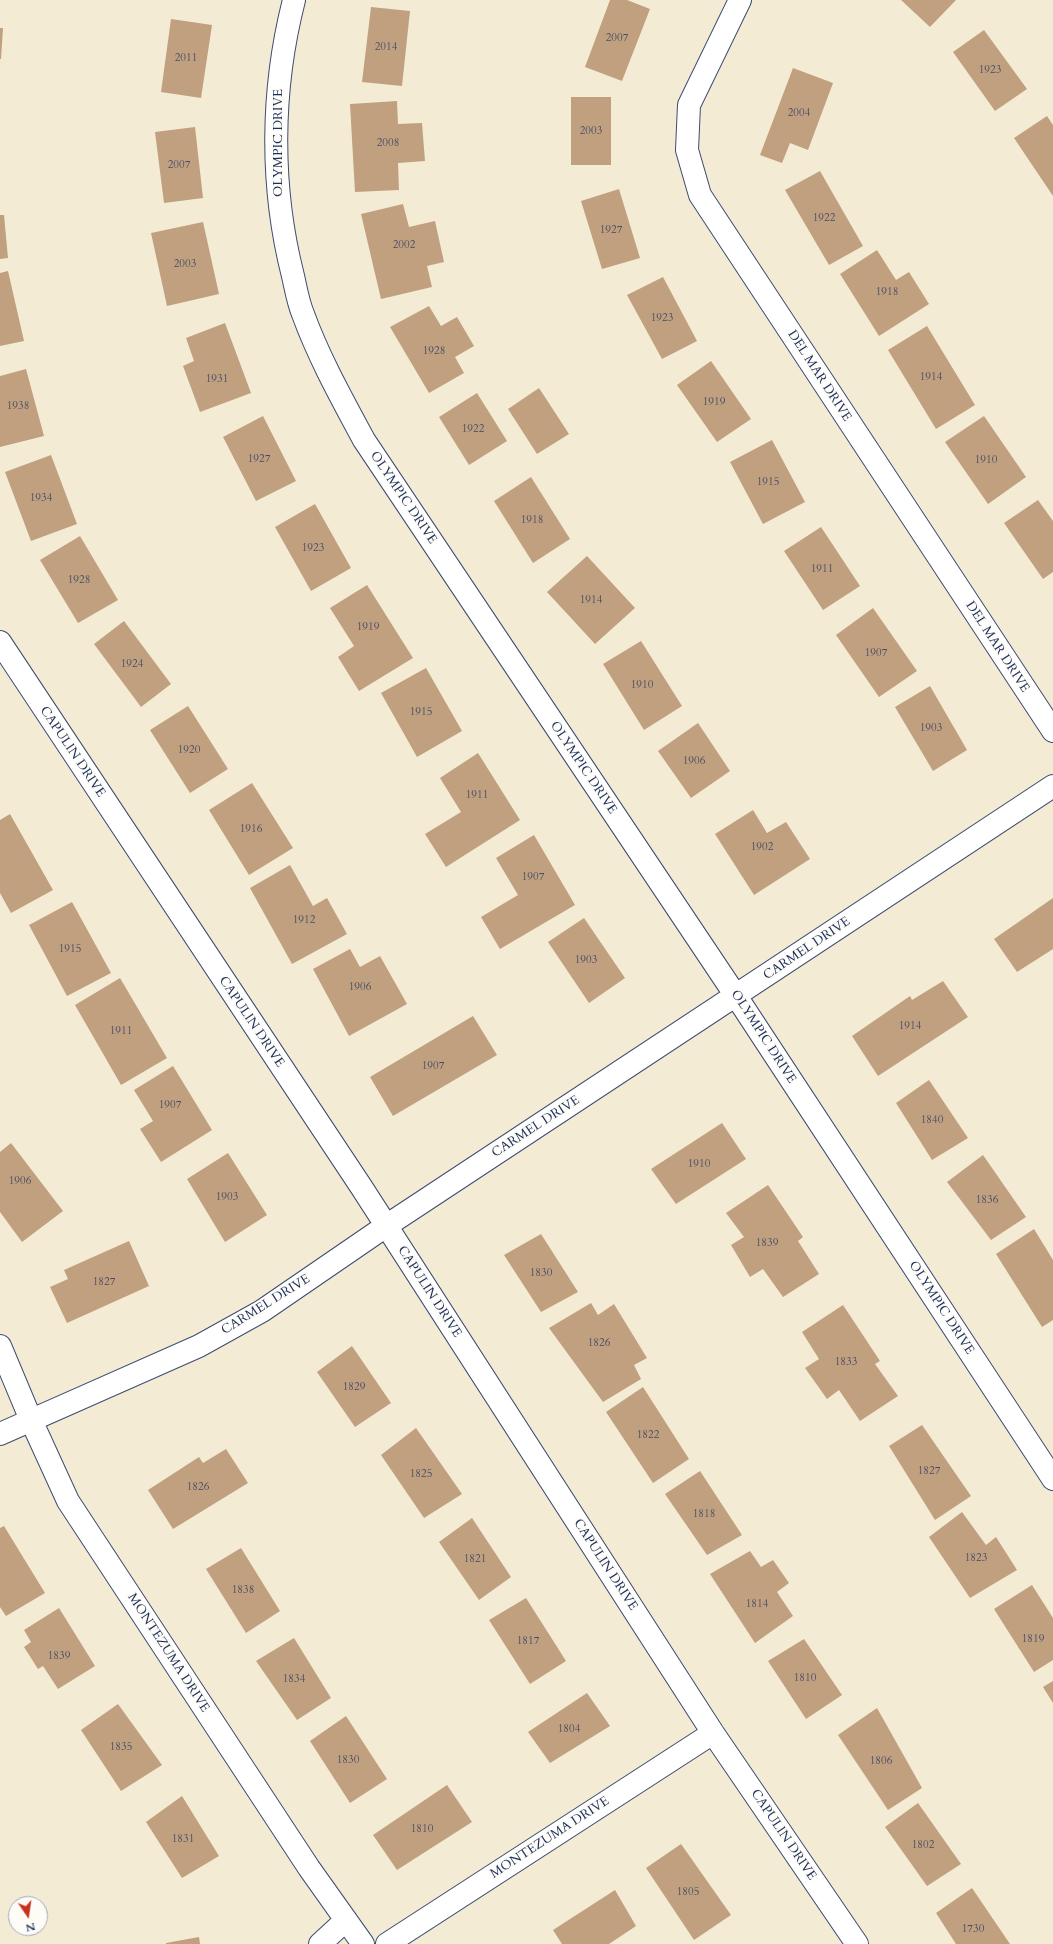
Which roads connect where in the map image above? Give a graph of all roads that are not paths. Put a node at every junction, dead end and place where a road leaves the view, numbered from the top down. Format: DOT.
graph roads {
  1 [pos="294,0"];
  2 [pos="740,0"];
  3 [pos="0,642"];
  4 [pos="1053,732"];
  5 [pos="1053,786"];
  6 [pos="736,996"];
  7 [pos="386,1226"];
  8 [pos="0,1346"];
  9 [pos="31,1420"];
  10 [pos="0,1434"];
  11 [pos="1053,1479"];
  12 [pos="713,1733"];
  13 [pos="346,1920"];
  14 [pos="320,1944"];
  15 [pos="363,1944"];
  16 [pos="387,1944"];
  17 [pos="857,1944"];
  1 -- 6 [label="street, OLYMPIC DRIVE"];
  2 -- 4 [label="street, DEL MAR DRIVE"];
  3 -- 7 [label="street, CAPULIN DRIVE"];
  5 -- 6 [label="street, CARMEL DRIVE"];
  6 -- 7 [label="street, CARMEL DRIVE"];
  6 -- 11 [label="street, OLYMPIC DRIVE"];
  7 -- 9 [label="street, CARMEL DRIVE"];
  7 -- 12 [label="street, CAPULIN DRIVE"];
  8 -- 9 [label="street, MONTEZUMA DRIVE"];
  9 -- 10 [label="street, CARMEL DRIVE"];
  9 -- 13 [label="street, MONTEZUMA DRIVE"];
  12 -- 16 [label="street, MONTEZUMA DRIVE"];
  12 -- 17 [label="street, CAPULIN DRIVE"];
  13 -- 14 [label="street"];
  13 -- 15 [label="street, MONTEZUMA DRIVE"];
}
